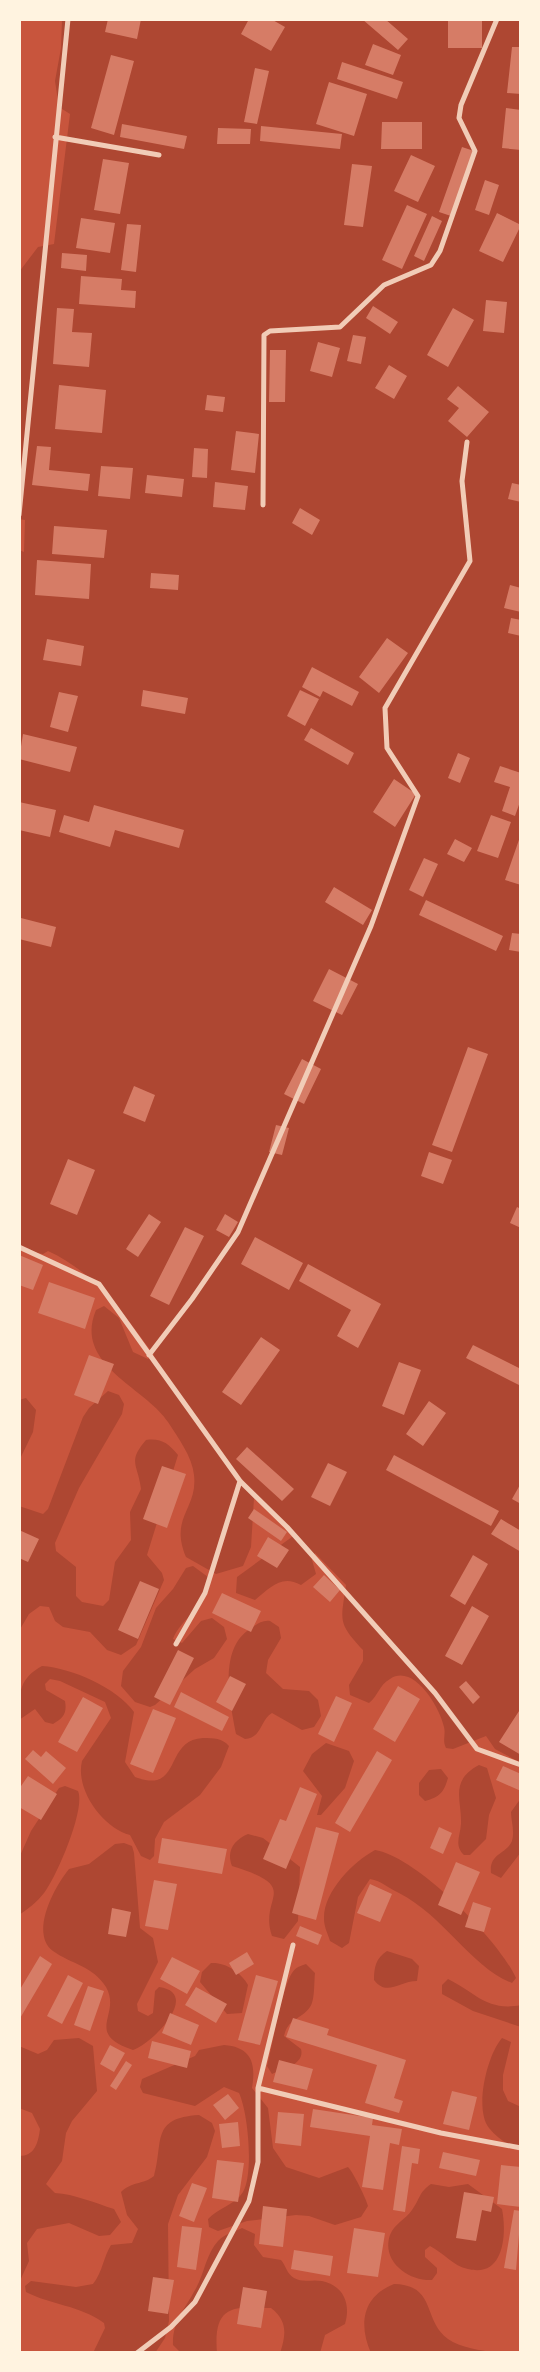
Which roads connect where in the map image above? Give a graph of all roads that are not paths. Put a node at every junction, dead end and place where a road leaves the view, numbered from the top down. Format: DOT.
graph roads {
  1 [pos="68,19"];
  2 [pos="496,19"];
  3 [pos="55,137"];
  4 [pos="159,155"];
  5 [pos="467,442"];
  6 [pos="263,505"];
  7 [pos="19,515"];
  8 [pos="19,1247"];
  9 [pos="149,1355"];
  10 [pos="240,1480"];
  11 [pos="176,1644"];
  12 [pos="521,1766"];
  13 [pos="293,1945"];
  14 [pos="258,2088"];
  15 [pos="521,2148"];
  16 [pos="137,2353"];
  1 -- 3 [label="lane"];
  2 -- 6 [label="lane"];
  3 -- 4 [label="lane"];
  3 -- 7 [label="lane"];
  5 -- 9 [label="lane"];
  8 -- 9 [label="lane"];
  9 -- 10 [label="lane"];
  10 -- 11 [label="lane"];
  10 -- 12 [label="lane"];
  13 -- 14 [label="lane"];
  14 -- 15 [label="lane"];
  14 -- 16 [label="lane"];
}
